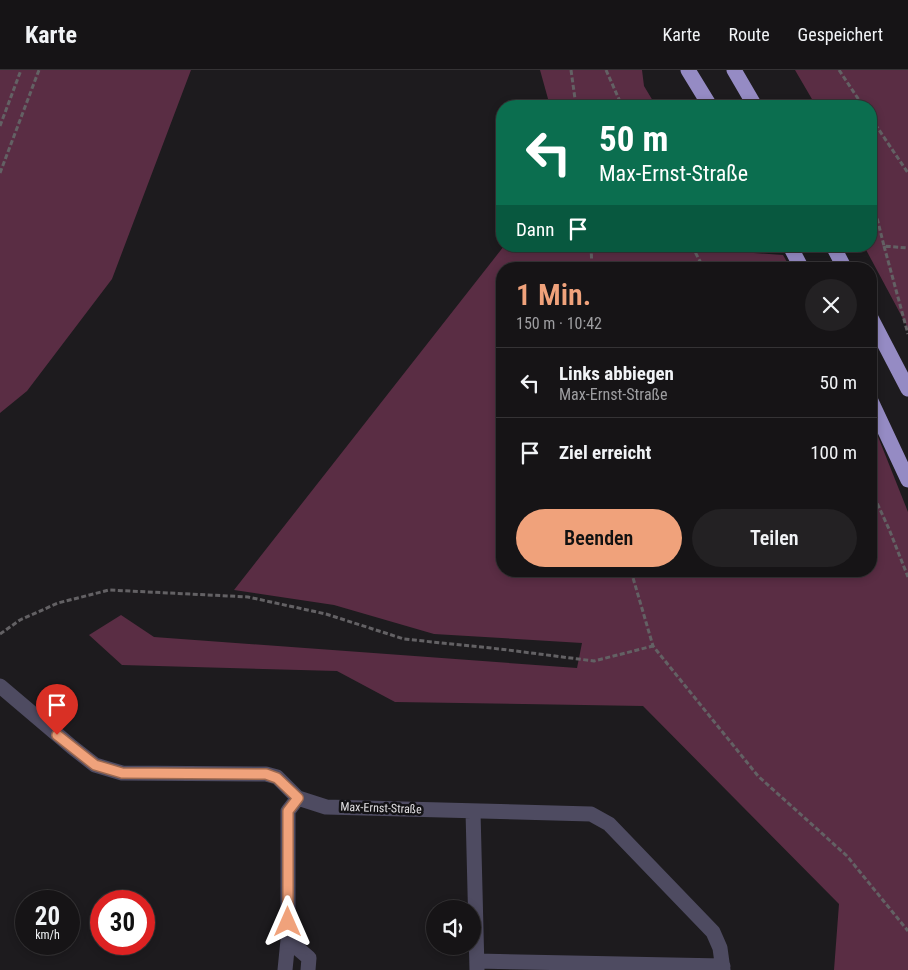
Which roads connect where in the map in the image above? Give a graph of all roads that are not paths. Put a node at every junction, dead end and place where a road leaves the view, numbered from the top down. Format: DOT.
graph roads {
  1 [pos="688,70"];
  2 [pos="734,70"];
  3 [pos="706,100"];
  4 [pos="752,100"];
  5 [pos="877,329"];
  6 [pos="907,385"];
  7 [pos="877,414"];
  8 [pos="908,480"];
  9 [pos="0,686"];
  10 [pos="298,798"];
  11 [pos="473,811"];
  12 [pos="288,940"];
  13 [pos="477,966"];
  14 [pos="723,968"];
  15 [pos="285,970"];
  16 [pos="308,970"];
  1 -- 3 [label="highway"];
  2 -- 4 [label="highway"];
  5 -- 6 [label="highway"];
  7 -- 8 [label="highway"];
  9 -- 10 [label="street, Max-Ernst-Straße"];
  10 -- 11 [label="street, Max-Ernst-Straße"];
  10 -- 12 [label="street"];
  11 -- 13 [label="street"];
  11 -- 14 [label="street, Max-Ernst-Straße"];
  12 -- 15 [label="street"];
  12 -- 16 [label="street"];
  13 -- 14 [label="street"];
}
